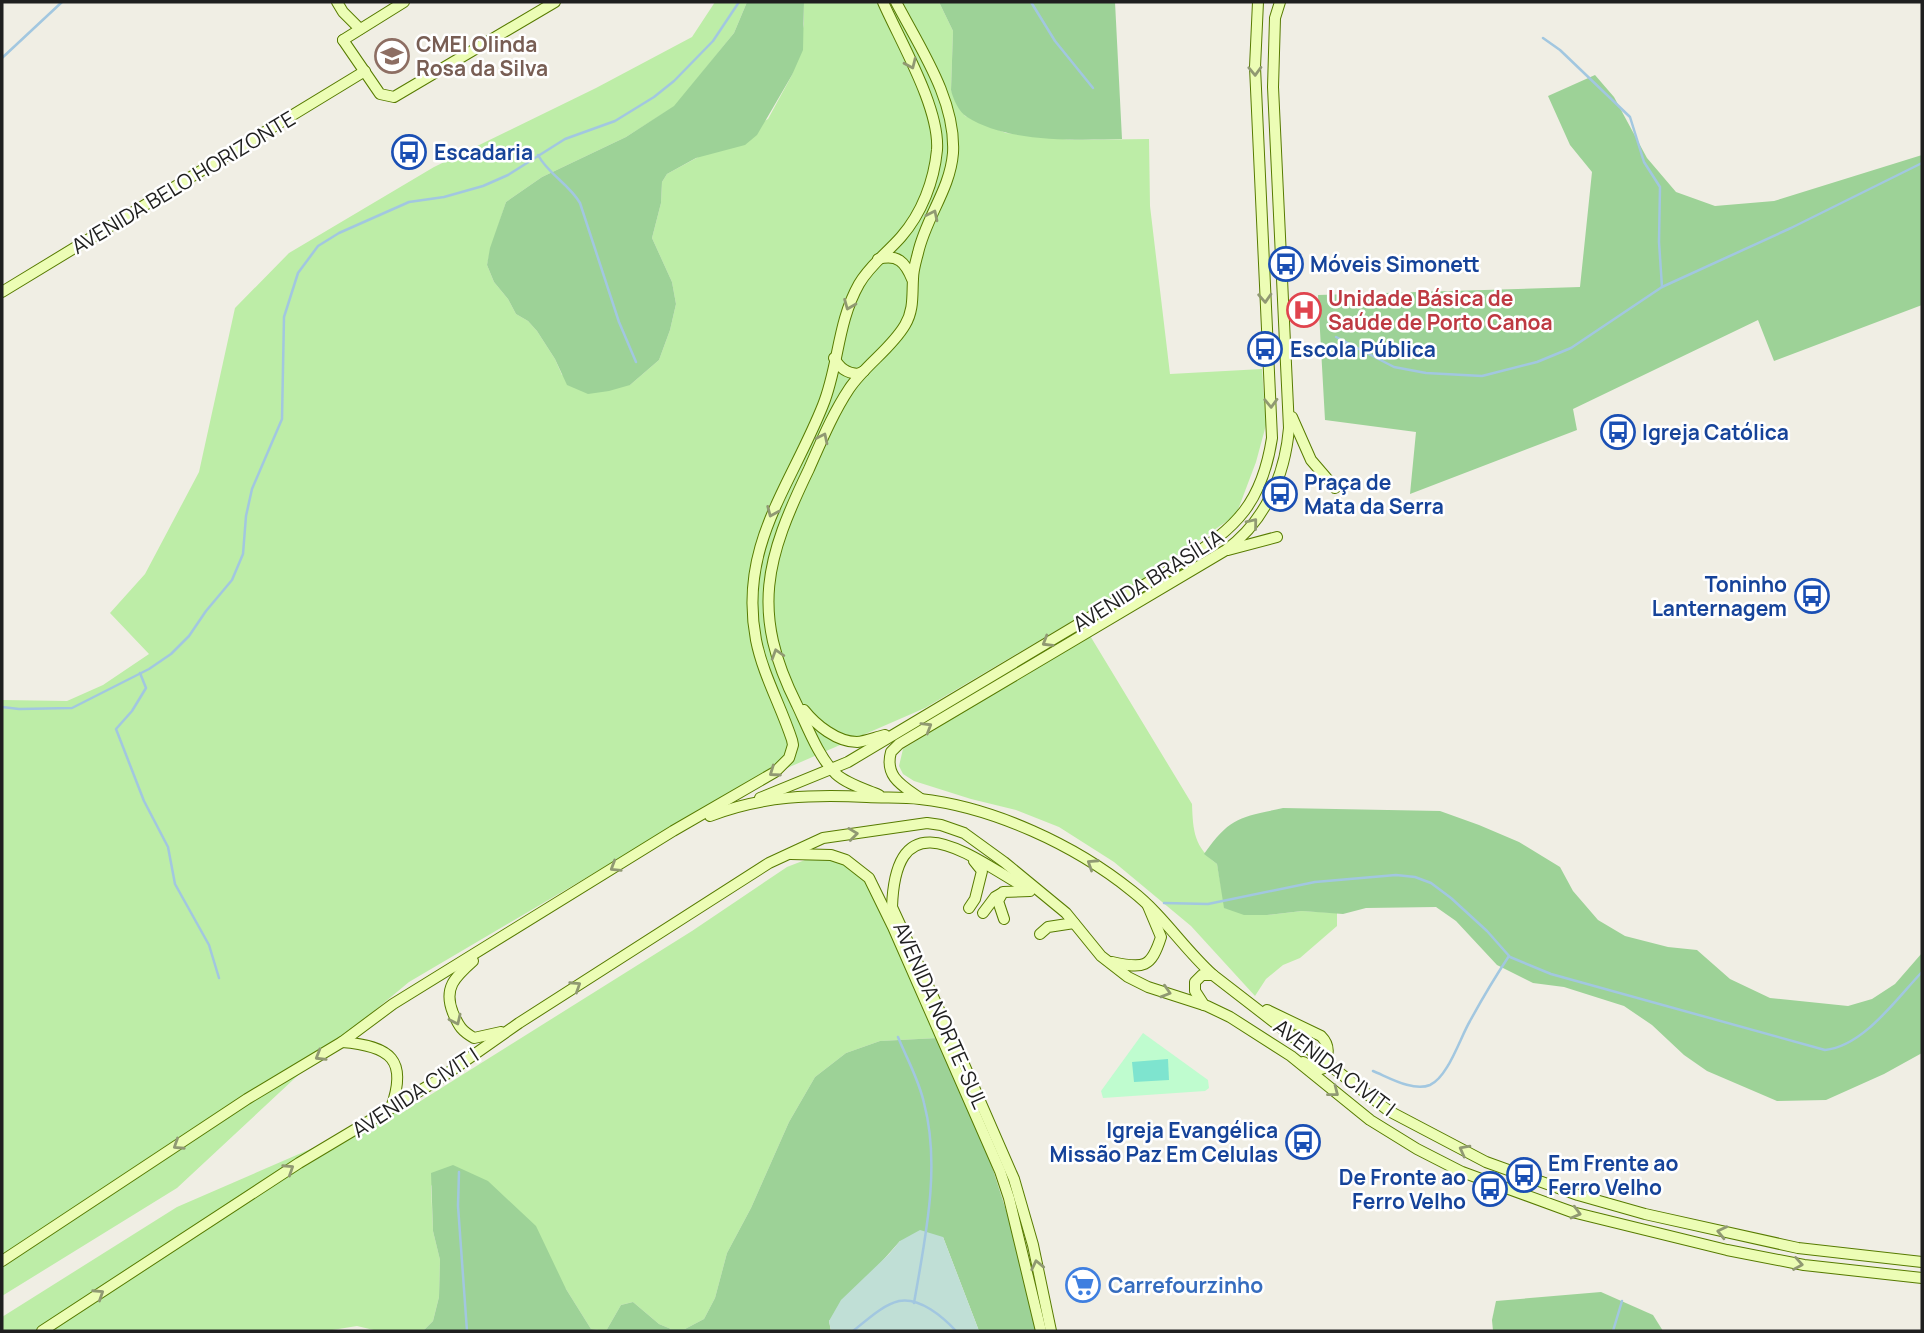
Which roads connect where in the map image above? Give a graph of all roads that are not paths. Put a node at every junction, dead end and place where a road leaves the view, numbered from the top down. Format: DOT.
graph roads {
  1 [pos="404,2"];
  2 [pos="555,2"];
  3 [pos="883,2"];
  4 [pos="896,2"];
  5 [pos="1258,2"];
  6 [pos="1280,2"];
  7 [pos="340,7"];
  8 [pos="360,29"];
  9 [pos="343,40"];
  10 [pos="354,55"];
  11 [pos="365,71"];
  12 [pos="1275,132"];
  13 [pos="1258,135"];
  14 [pos="1259,176"];
  15 [pos="1277,192"];
  16 [pos="878,259"];
  17 [pos="912,279"];
  18 [pos="2,292"];
  19 [pos="834,358"];
  20 [pos="866,370"];
  21 [pos="1288,406"];
  22 [pos="1335,488"];
  23 [pos="1277,537"];
  24 [pos="1226,550"];
  25 [pos="792,696"];
  26 [pos="898,732"];
  27 [pos="833,769"];
  28 [pos="884,798"];
  29 [pos="921,799"];
  30 [pos="740,805"];
  31 [pos="673,831"];
  32 [pos="964,852"];
  33 [pos="789,854"];
  34 [pos="1032,891"];
  35 [pos="1003,892"];
  36 [pos="1048,900"];
  37 [pos="1147,904"];
  38 [pos="969,908"];
  39 [pos="983,913"];
  40 [pos="1003,919"];
  41 [pos="1074,923"];
  42 [pos="1040,934"];
  43 [pos="490,945"];
  44 [pos="1107,960"];
  45 [pos="1213,975"];
  46 [pos="1240,995"];
  47 [pos="1205,1006"];
  48 [pos="519,1023"];
  49 [pos="342,1042"];
  50 [pos="1291,1056"];
  51 [pos="1326,1062"];
  52 [pos="391,1108"];
  53 [pos="2,1261"];
  54 [pos="1922,1262"];
  55 [pos="1922,1278"];
  56 [pos="42,1331"];
  57 [pos="1041,1331"];
  58 [pos="1051,1331"];
  1 -- 8 [label="main road"];
  2 -- 11 [label="main road"];
  3 -- 16 [label="main road, one-way"];
  17 -- 4 [label="main road, one-way"];
  5 -- 13 [label="main road, AVENIDA BRASÍLIA, one-way"];
  6 -- 12 [label="main road, AVENIDA BRASÍLIA"];
  7 -- 8 [label="main road"];
  7 -- 9 [label="main road"];
  8 -- 9 [label="main road"];
  8 -- 10 [label="main road"];
  9 -- 10 [label="main road"];
  10 -- 11 [label="main road"];
  11 -- 18 [label="main road, AVENIDA BELO HORIZONTE"];
  12 -- 13 [label="main road"];
  12 -- 15 [label="main road, AVENIDA BRASÍLIA"];
  13 -- 14 [label="main road, AVENIDA BRASÍLIA"];
  14 -- 15 [label="main road"];
  14 -- 26 [label="main road, AVENIDA BRASÍLIA, one-way"];
  15 -- 21 [label="main road, AVENIDA BRASÍLIA"];
  16 -- 17 [label="main road"];
  16 -- 19 [label="main road, one-way"];
  17 -- 20 [label="main road"];
  19 -- 20 [label="main road"];
  19 -- 31 [label="main road, one-way"];
  25 -- 20 [label="main road, one-way"];
  21 -- 22 [label="main road"];
  24 -- 21 [label="main road, AVENIDA BRASÍLIA, one-way"];
  23 -- 24 [label="main road"];
  29 -- 24 [label="main road, AVENIDA BRASÍLIA, one-way"];
  25 -- 26 [label="main road"];
  25 -- 27 [label="main road"];
  26 -- 27 [label="main road, AVENIDA BRASÍLIA"];
  27 -- 28 [label="main road"];
  27 -- 30 [label="main road, AVENIDA BRASÍLIA"];
  28 -- 29 [label="main road"];
  28 -- 30 [label="main road"];
  37 -- 29 [label="main road, AVENIDA CIVIT I, one-way"];
  30 -- 31 [label="main road"];
  31 -- 43 [label="main road, one-way"];
  32 -- 34 [label="main road, AVENIDA NORTE-SUL"];
  32 -- 38 [label="main road"];
  58 -- 32 [label="main road, AVENIDA NORTE-SUL, one-way"];
  33 -- 36 [label="main road, AVENIDA CIVIT I, one-way"];
  48 -- 33 [label="main road, AVENIDA CIVIT I, one-way"];
  33 -- 57 [label="main road, AVENIDA NORTE-SUL"];
  34 -- 35 [label="main road"];
  34 -- 36 [label="main road, AVENIDA NORTE-SUL"];
  35 -- 39 [label="main road"];
  35 -- 40 [label="main road"];
  36 -- 41 [label="main road, AVENIDA CIVIT I"];
  37 -- 44 [label="main road"];
  37 -- 45 [label="main road, AVENIDA CIVIT I"];
  41 -- 42 [label="main road"];
  41 -- 44 [label="main road, AVENIDA CIVIT I"];
  43 -- 48 [label="main road, one-way"];
  43 -- 49 [label="main road"];
  44 -- 47 [label="main road, AVENIDA CIVIT I, one-way"];
  45 -- 46 [label="main road, AVENIDA CIVIT I"];
  45 -- 47 [label="main road"];
  46 -- 51 [label="main road, AVENIDA CIVIT I"];
  46 -- 51 [label="main road"];
  47 -- 50 [label="main road, AVENIDA CIVIT I"];
  48 -- 52 [label="main road, AVENIDA CIVIT I"];
  49 -- 52 [label="main road"];
  49 -- 53 [label="main road, one-way"];
  50 -- 51 [label="main road"];
  50 -- 55 [label="main road, AVENIDA CIVIT I, one-way"];
  54 -- 51 [label="main road, AVENIDA CIVIT I, one-way"];
  56 -- 52 [label="main road, AVENIDA CIVIT I, one-way"];
}
